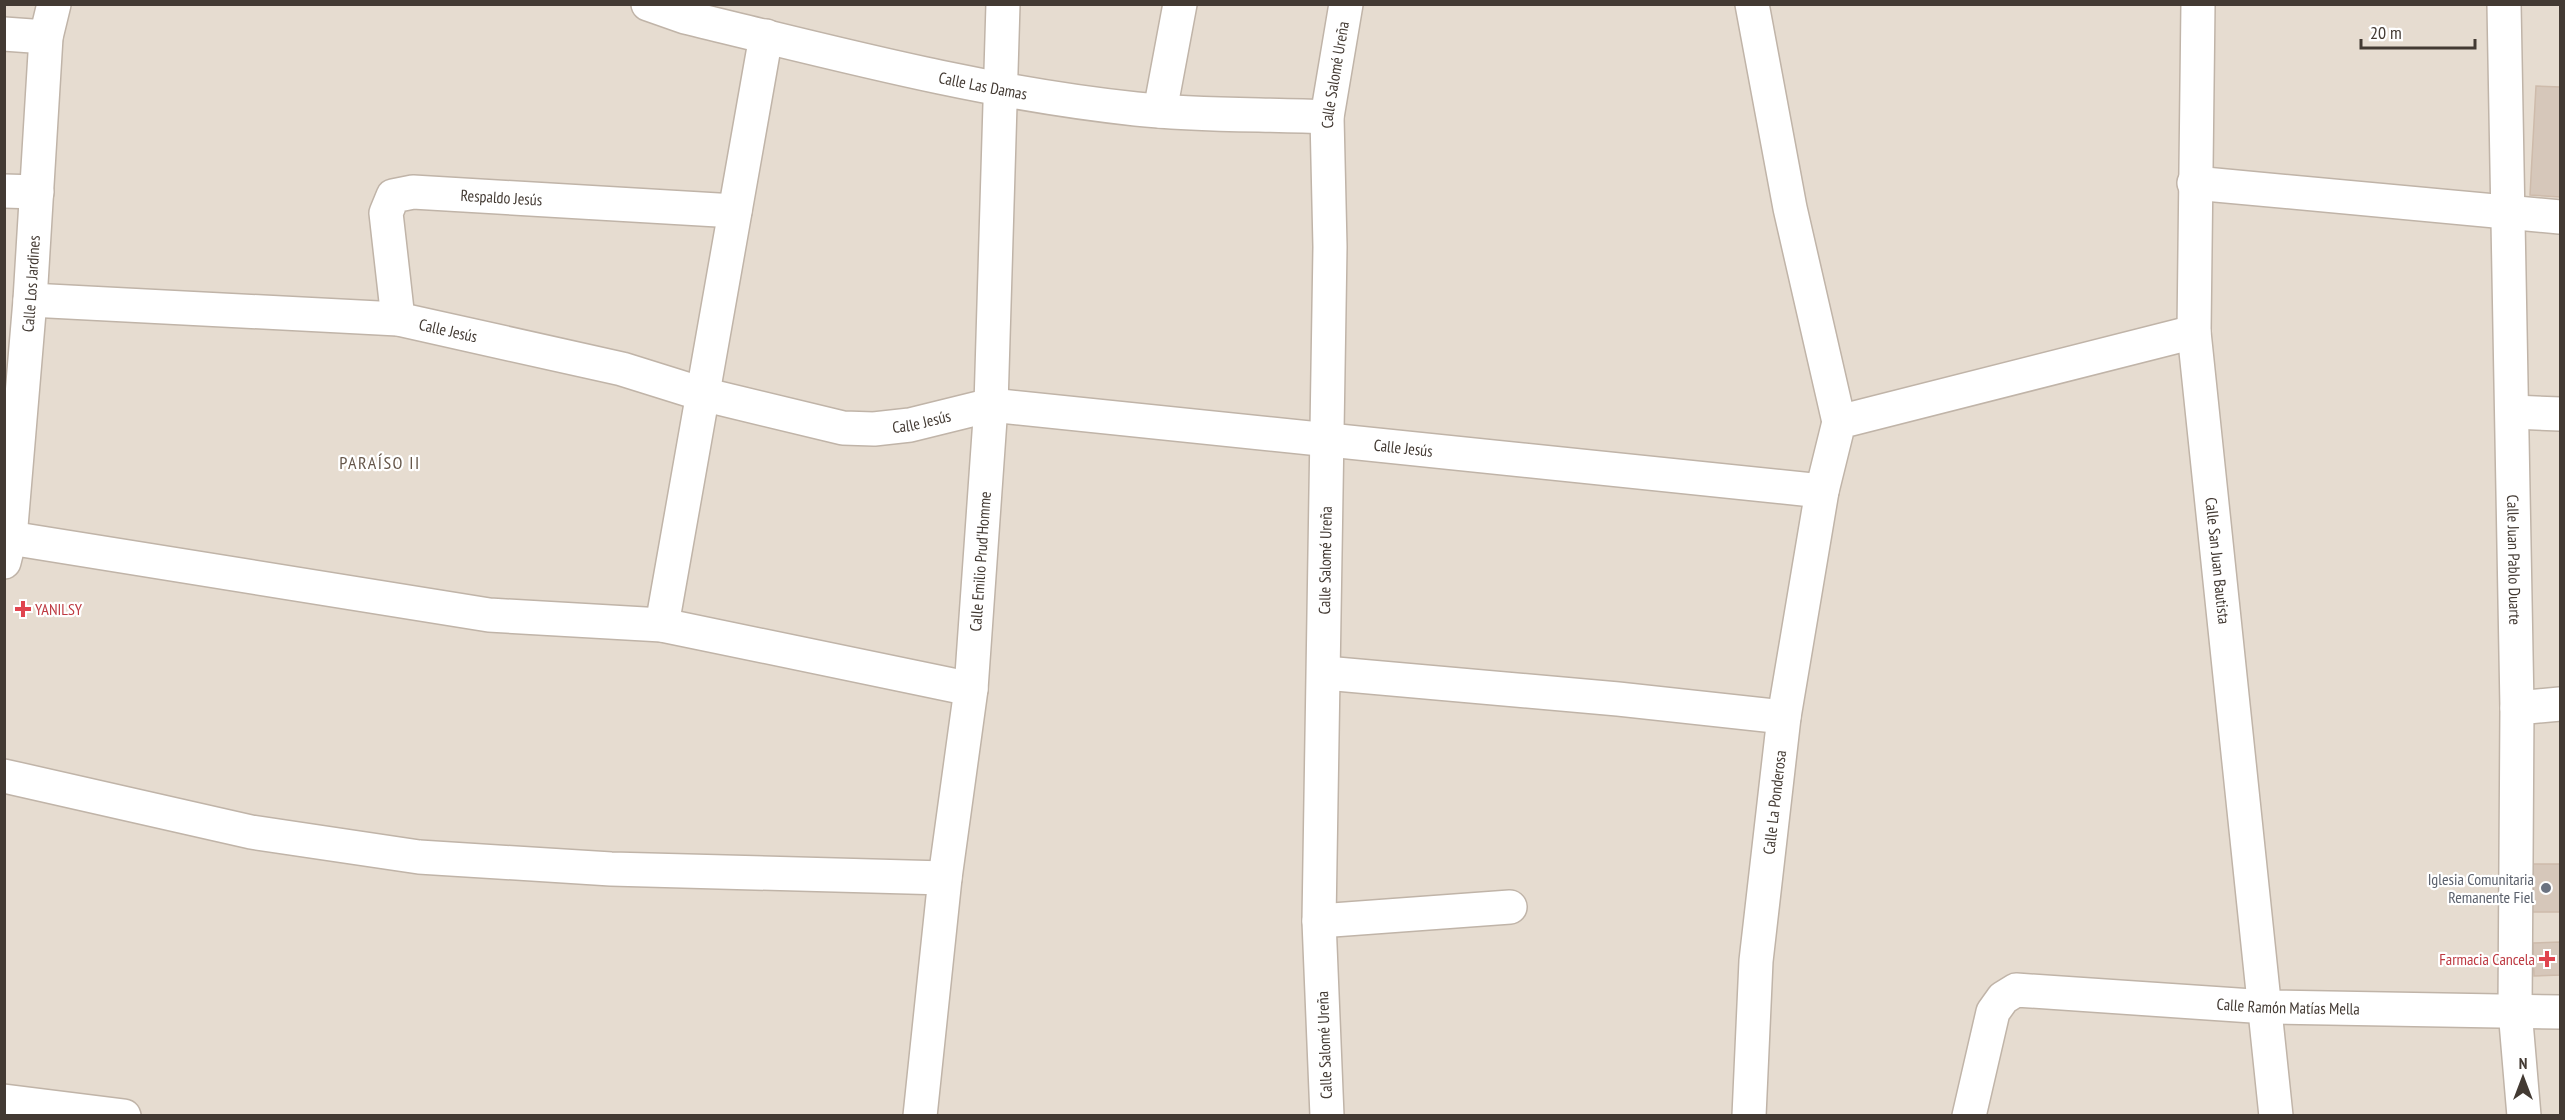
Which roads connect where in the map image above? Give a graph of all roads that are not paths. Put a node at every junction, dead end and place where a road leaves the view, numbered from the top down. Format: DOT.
graph roads {
  1 [pos="54,4"];
  2 [pos="648,4"];
  3 [pos="1003,4"];
  4 [pos="1180,4"];
  5 [pos="1346,4"];
  6 [pos="1752,4"];
  7 [pos="2198,4"];
  8 [pos="2504,4"];
  9 [pos="4,34"];
  10 [pos="766,36"];
  11 [pos="46,38"];
  12 [pos="999,89"];
  13 [pos="1160,111"];
  14 [pos="1327,117"];
  15 [pos="2194,183"];
  16 [pos="4,191"];
  17 [pos="37,192"];
  18 [pos="735,211"];
  19 [pos="2506,211"];
  20 [pos="2560,217"];
  21 [pos="30,300"];
  22 [pos="398,320"];
  23 [pos="2194,332"];
  24 [pos="702,394"];
  25 [pos="991,405"];
  26 [pos="2513,412"];
  27 [pos="2560,414"];
  28 [pos="1839,422"];
  29 [pos="1326,438"];
  30 [pos="11,452"];
  31 [pos="1822,491"];
  32 [pos="7,550"];
  33 [pos="662,626"];
  34 [pos="1325,673"];
  35 [pos="972,689"];
  36 [pos="2560,705"];
  37 [pos="2517,708"];
  38 [pos="1784,717"];
  39 [pos="4,776"];
  40 [pos="945,878"];
  41 [pos="1510,907"];
  42 [pos="1319,921"];
  43 [pos="2267,1007"];
  44 [pos="2515,1011"];
  45 [pos="2560,1012"];
  46 [pos="4,1101"];
  47 [pos="124,1116"];
  48 [pos="920,1116"];
  49 [pos="1327,1116"];
  50 [pos="1749,1116"];
  51 [pos="1969,1116"];
  52 [pos="2276,1116"];
  53 [pos="2524,1116"];
  1 -- 11 [label="street, Calle Los Jardines"];
  2 -- 10 [label="street, Calle Las Damas"];
  3 -- 12 [label="street, Calle Emilio Prud'Homme"];
  4 -- 13 [label="street"];
  5 -- 14 [label="street, Calle Salomé Ureña"];
  6 -- 28 [label="street"];
  7 -- 15 [label="street, Calle San Juan Bautista"];
  8 -- 19 [label="street, Calle Juan Pablo Duarte"];
  9 -- 11 [label="street"];
  10 -- 12 [label="street, Calle Las Damas"];
  10 -- 18 [label="street"];
  11 -- 17 [label="street, Calle Los Jardines"];
  12 -- 13 [label="street, Calle Las Damas"];
  12 -- 25 [label="street, Calle Emilio Prud'Homme"];
  13 -- 14 [label="street, Calle Las Damas"];
  14 -- 29 [label="street, Calle Salomé Ureña"];
  15 -- 19 [label="street"];
  15 -- 23 [label="street, Calle San Juan Bautista"];
  16 -- 17 [label="street"];
  17 -- 21 [label="street, Calle Los Jardines"];
  18 -- 22 [label="street, Respaldo Jesús"];
  18 -- 24 [label="street"];
  19 -- 20 [label="street"];
  19 -- 26 [label="street, Calle Juan Pablo Duarte"];
  21 -- 22 [label="street, Calle Jesús"];
  21 -- 30 [label="street, Calle Los Jardines"];
  22 -- 24 [label="street, Calle Jesús"];
  23 -- 28 [label="street"];
  23 -- 43 [label="street, Calle San Juan Bautista"];
  24 -- 25 [label="street, Calle Jesús"];
  24 -- 33 [label="street"];
  25 -- 29 [label="street, Calle Jesús"];
  25 -- 35 [label="street, Calle Emilio Prud'Homme"];
  26 -- 27 [label="street"];
  26 -- 37 [label="street, Calle Juan Pablo Duarte"];
  28 -- 31 [label="street, Calle La Ponderosa"];
  29 -- 31 [label="street, Calle Jesús"];
  29 -- 34 [label="street, Calle Salomé Ureña"];
  30 -- 32 [label="street, Calle Los Jardines"];
  31 -- 38 [label="street, Calle La Ponderosa"];
  32 -- 33 [label="street"];
  33 -- 35 [label="street"];
  34 -- 38 [label="street"];
  34 -- 42 [label="street, Calle Salomé Ureña"];
  35 -- 40 [label="street, Calle Emilio Prud'Homme"];
  36 -- 37 [label="street"];
  37 -- 44 [label="street, Calle Juan Pablo Duarte"];
  38 -- 50 [label="street, Calle La Ponderosa"];
  39 -- 40 [label="street"];
  40 -- 48 [label="street, Calle Emilio Prud'Homme"];
  41 -- 42 [label="street"];
  42 -- 49 [label="street, Calle Salomé Ureña"];
  43 -- 44 [label="street, Calle Ramón Matías Mella"];
  43 -- 51 [label="street, Calle Ramón Matías Mella"];
  43 -- 52 [label="street, Calle San Juan Bautista"];
  44 -- 45 [label="street, Calle Ramón Matías Mella"];
  44 -- 53 [label="street, Calle Juan Pablo Duarte"];
  46 -- 47 [label="street"];
}
